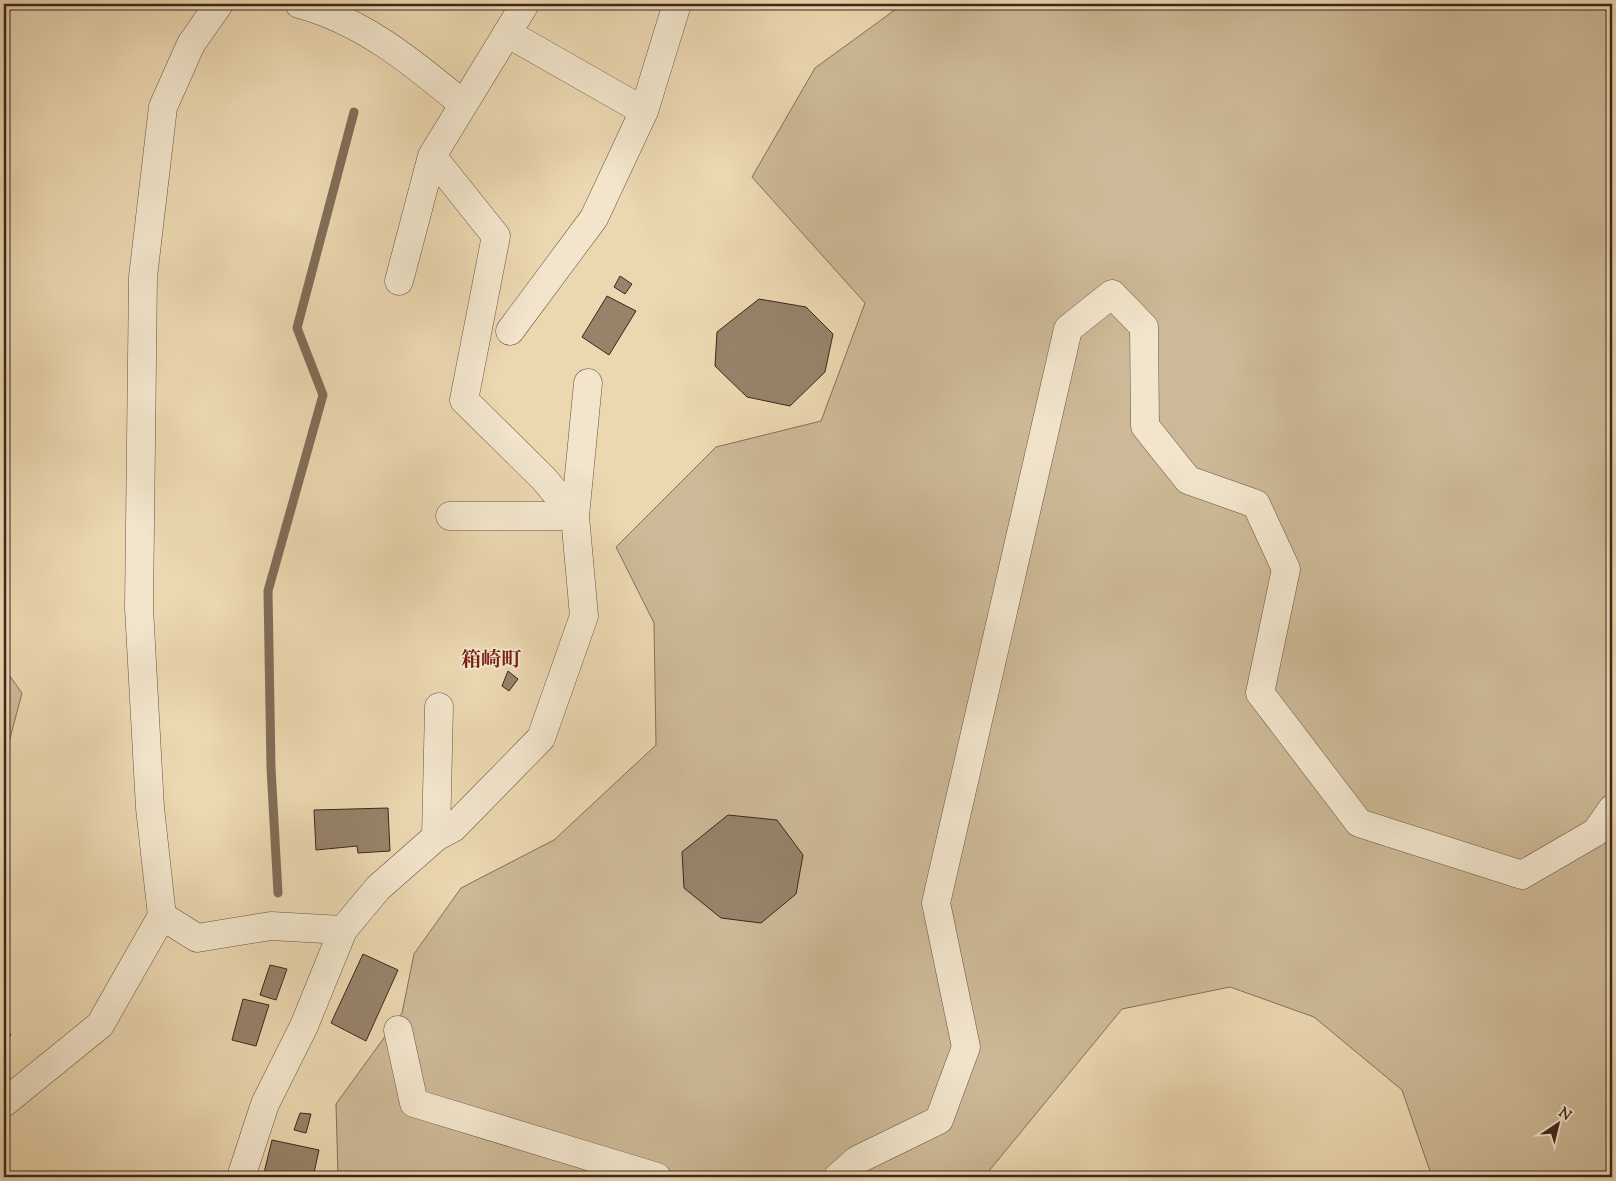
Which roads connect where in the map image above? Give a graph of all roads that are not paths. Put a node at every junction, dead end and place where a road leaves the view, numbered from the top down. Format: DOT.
graph roads {
  1 [pos="218,4"];
  2 [pos="299,4"];
  3 [pos="526,4"];
  4 [pos="676,4"];
  5 [pos="507,33"];
  6 [pos="462,104"];
  7 [pos="644,111"];
  8 [pos="432,156"];
  9 [pos="399,280"];
  10 [pos="510,331"];
  11 [pos="588,383"];
  12 [pos="450,516"];
  13 [pos="574,516"];
  14 [pos="439,707"];
  15 [pos="1612,809"];
  16 [pos="436,837"];
  17 [pos="162,916"];
  18 [pos="344,930"];
  19 [pos="398,1030"];
  20 [pos="6,1096"];
  21 [pos="241,1177"];
  22 [pos="657,1177"];
  23 [pos="838,1177"];
  1 -- 17 [label="lane"];
  2 -- 6 [label="lane"];
  3 -- 5 [label="lane"];
  4 -- 7 [label="lane"];
  5 -- 6 [label="lane"];
  5 -- 7 [label="lane"];
  6 -- 8 [label="lane"];
  7 -- 10 [label="lane"];
  8 -- 9 [label="lane"];
  8 -- 13 [label="lane"];
  11 -- 13 [label="lane"];
  12 -- 13 [label="lane"];
  13 -- 16 [label="lane"];
  14 -- 16 [label="lane"];
  15 -- 23 [label="lane"];
  16 -- 18 [label="lane"];
  17 -- 18 [label="lane"];
  17 -- 20 [label="lane"];
  18 -- 21 [label="lane"];
  19 -- 22 [label="lane"];
}
